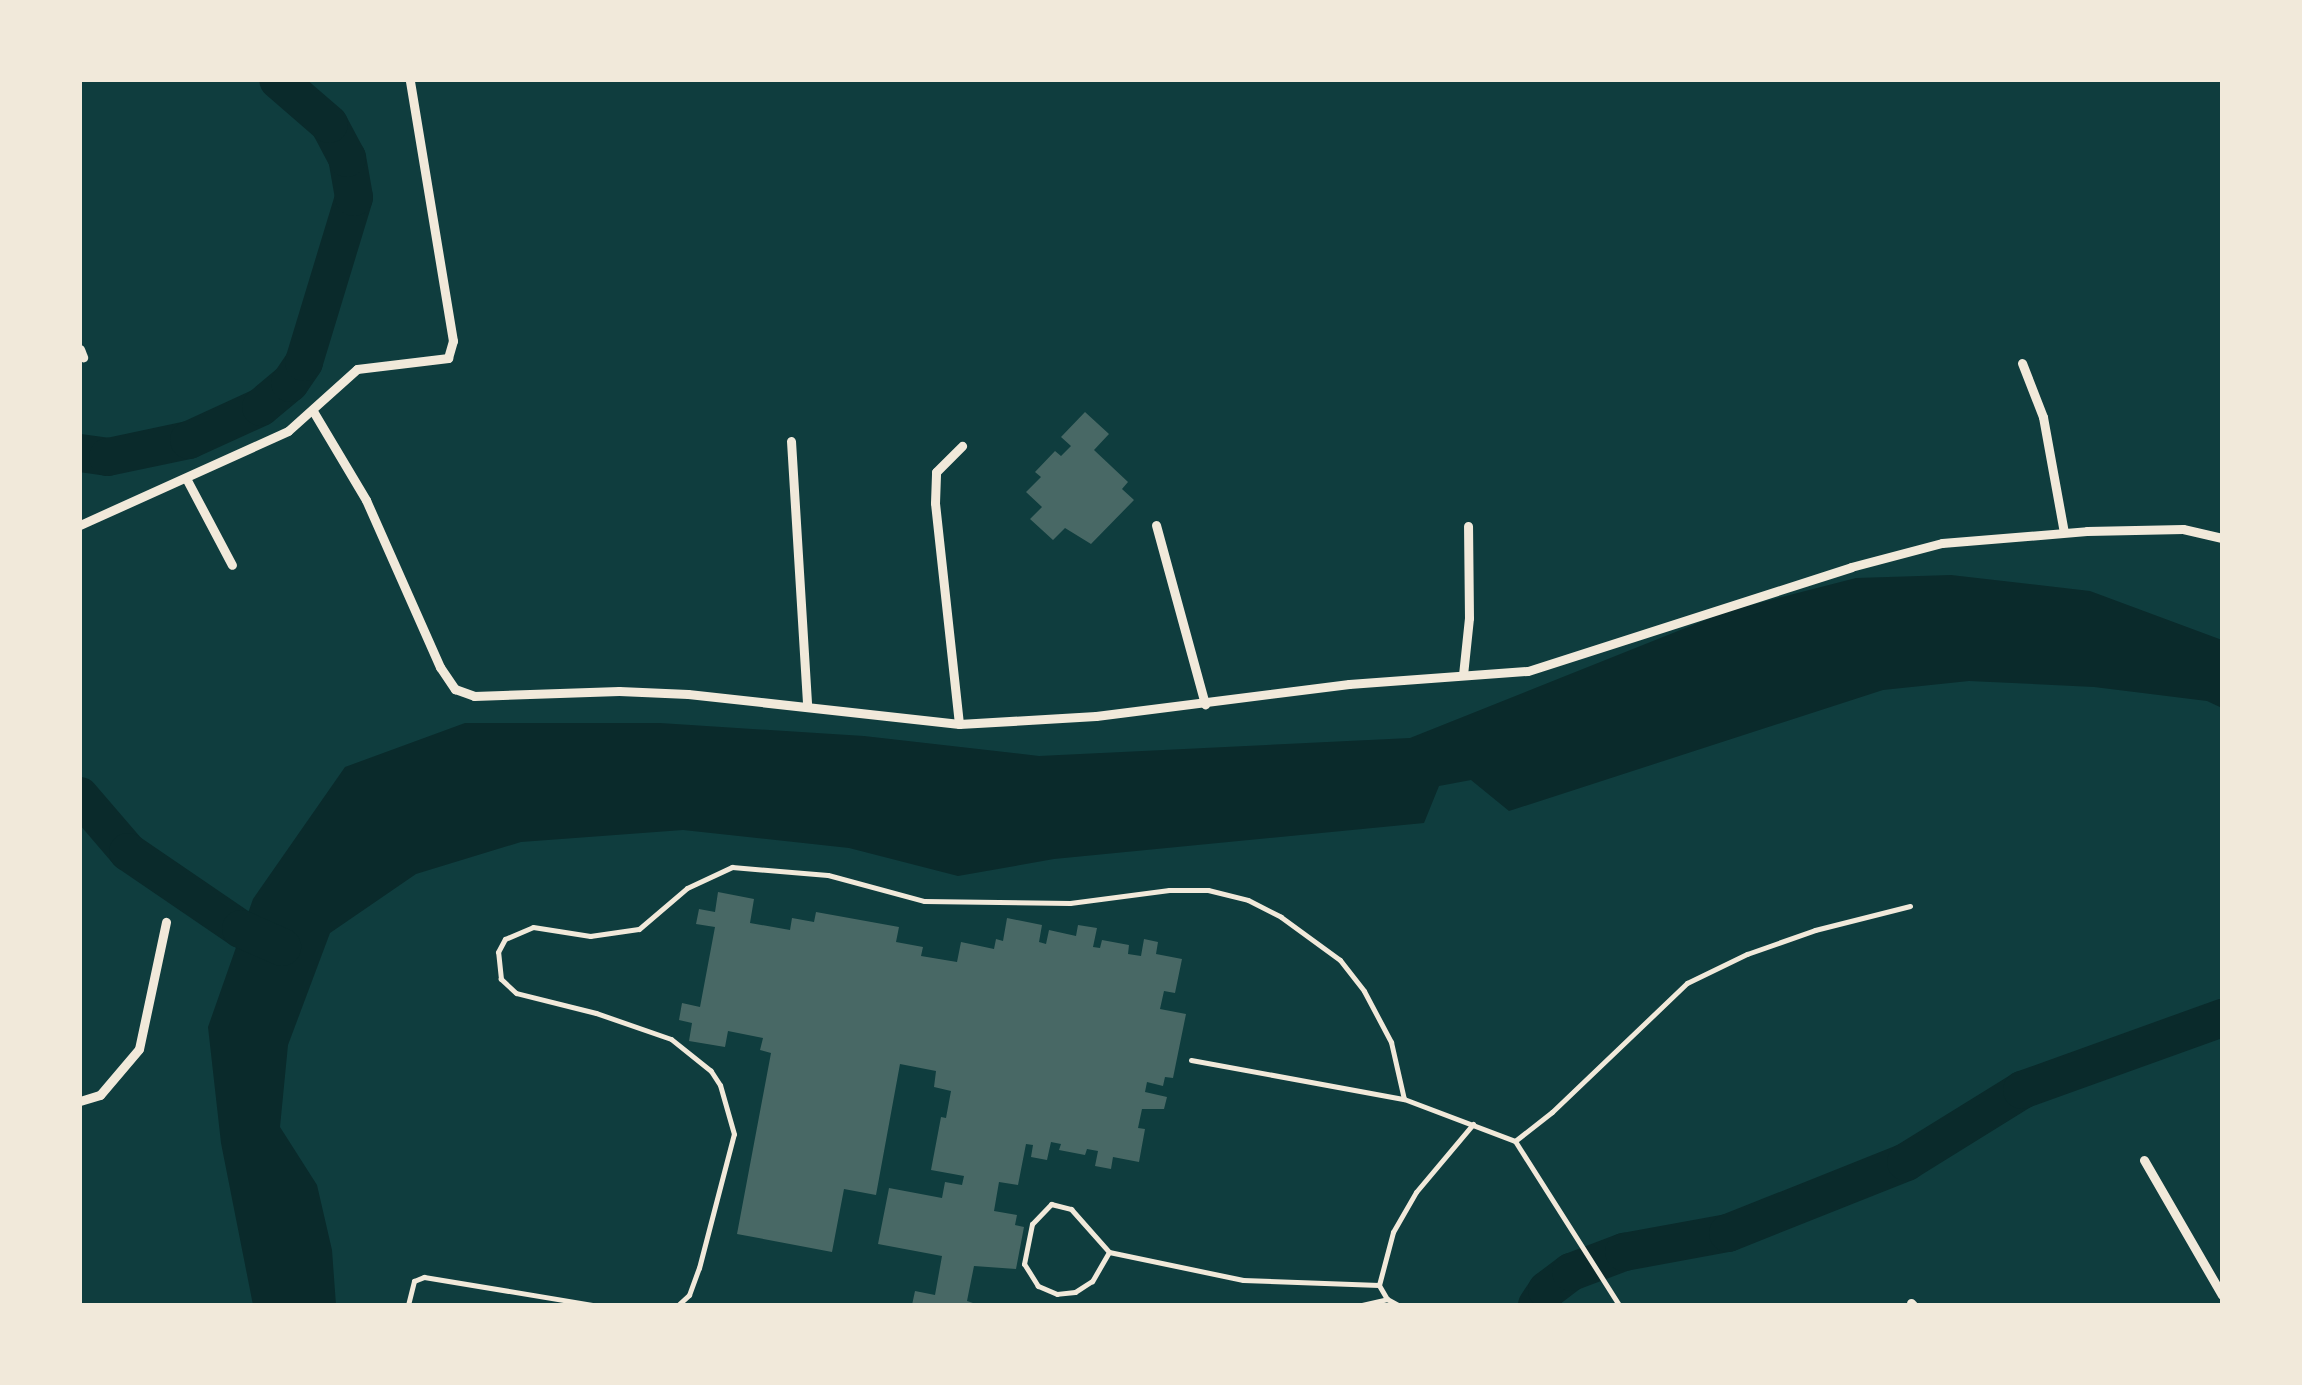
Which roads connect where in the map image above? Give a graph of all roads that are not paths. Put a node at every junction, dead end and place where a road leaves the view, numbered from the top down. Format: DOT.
graph roads {
  1 [pos="410,80"];
  2 [pos="2022,362"];
  3 [pos="313,411"];
  4 [pos="791,441"];
  5 [pos="962,446"];
  6 [pos="188,480"];
  7 [pos="80,524"];
  8 [pos="1156,525"];
  9 [pos="1468,526"];
  10 [pos="2064,532"];
  11 [pos="2222,538"];
  12 [pos="232,566"];
  13 [pos="1463,675"];
  14 [pos="807,704"];
  15 [pos="1205,704"];
  16 [pos="959,724"];
  17 [pos="1910,906"];
  18 [pos="166,922"];
  19 [pos="1192,1060"];
  20 [pos="1404,1099"];
  21 [pos="80,1102"];
  22 [pos="1474,1123"];
  23 [pos="1515,1141"];
  24 [pos="2144,1160"];
  25 [pos="1109,1252"];
  26 [pos="1379,1285"];
  27 [pos="2222,1295"];
  28 [pos="1388,1299"];
  29 [pos="1618,1303"];
  30 [pos="408,1305"];
  31 [pos="594,1305"];
  32 [pos="678,1305"];
  33 [pos="1362,1305"];
  34 [pos="1398,1305"];
  1 -- 3 [label="street"];
  2 -- 10 [label="street"];
  3 -- 6 [label="street"];
  3 -- 14 [label="street"];
  4 -- 14 [label="street"];
  5 -- 16 [label="street"];
  6 -- 7 [label="street"];
  6 -- 12 [label="street"];
  8 -- 15 [label="street"];
  9 -- 13 [label="street"];
  10 -- 11 [label="street"];
  10 -- 13 [label="street"];
  13 -- 15 [label="street"];
  14 -- 16 [label="street"];
  15 -- 16 [label="street"];
  17 -- 23 [label="lane"];
  18 -- 21 [label="street"];
  19 -- 20 [label="lane"];
  20 -- 22 [label="lane"];
  20 -- 32 [label="lane"];
  22 -- 23 [label="lane"];
  22 -- 26 [label="lane"];
  23 -- 29 [label="lane"];
  24 -- 27 [label="street"];
  25 -- 25 [label="lane"];
  25 -- 26 [label="lane"];
  26 -- 28 [label="lane"];
  28 -- 33 [label="lane"];
  28 -- 34 [label="lane"];
  30 -- 31 [label="lane"];
}
